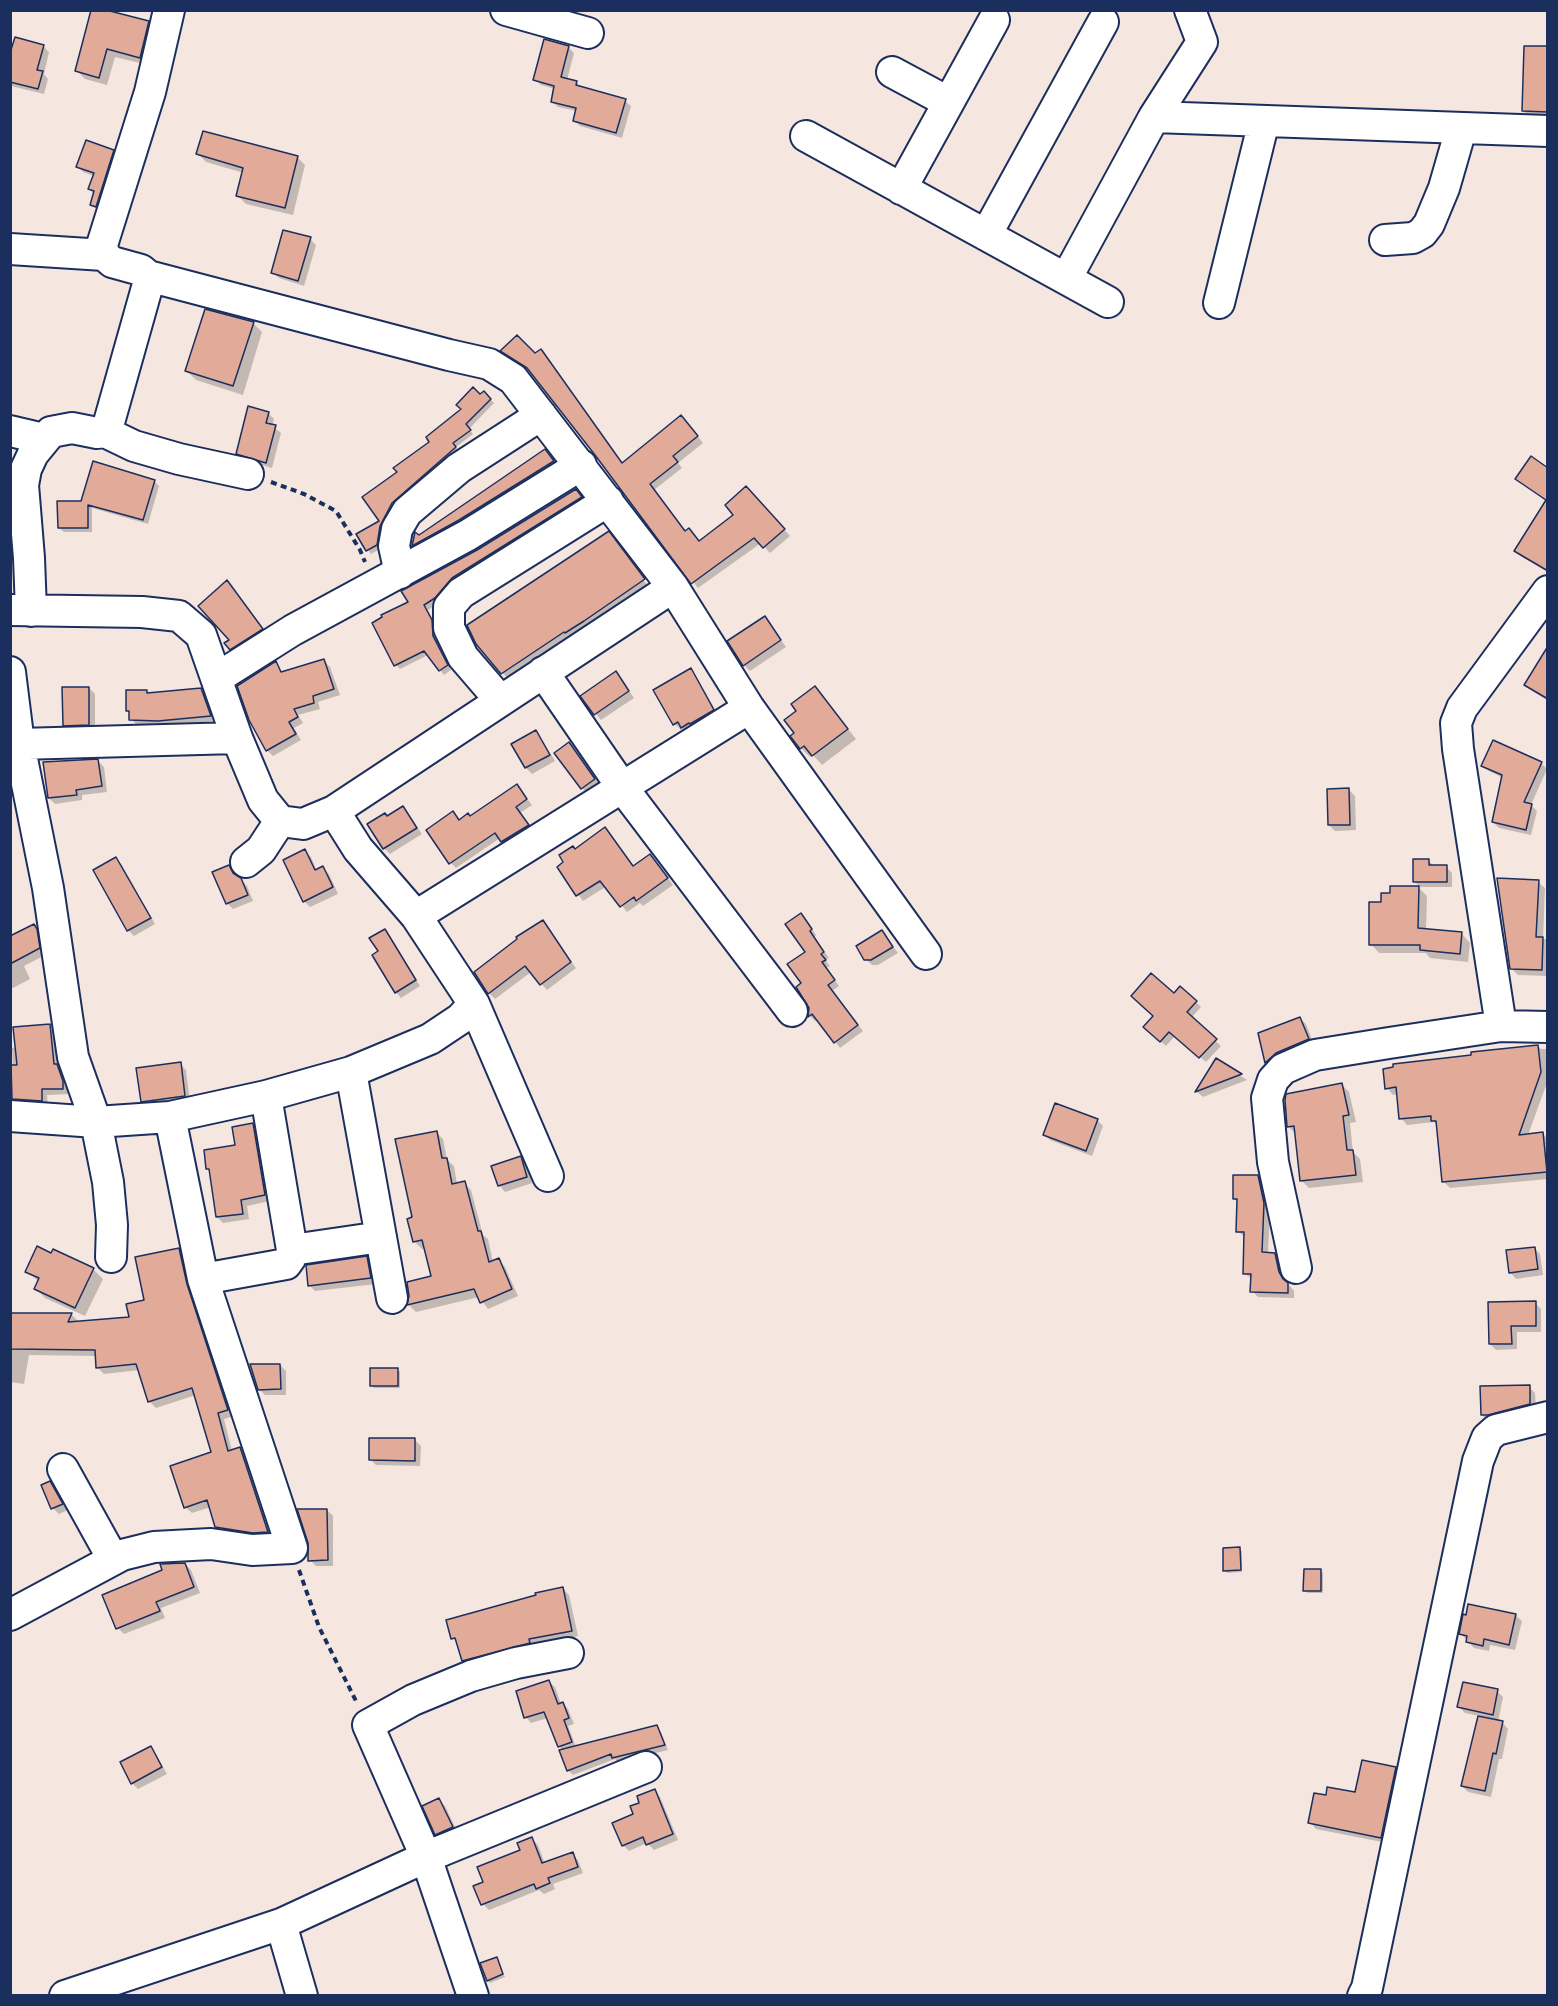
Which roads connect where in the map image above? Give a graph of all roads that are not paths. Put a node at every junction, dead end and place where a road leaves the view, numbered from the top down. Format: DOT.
graph roads {
  1 [pos="169,10"];
  2 [pos="506,10"];
  3 [pos="1190,10"];
  4 [pos="994,20"];
  5 [pos="1103,22"];
  6 [pos="588,33"];
  7 [pos="892,72"];
  8 [pos="948,102"];
  9 [pos="1154,117"];
  10 [pos="1264,121"];
  11 [pos="1461,129"];
  12 [pos="1548,131"];
  13 [pos="806,136"];
  14 [pos="901,189"];
  15 [pos="986,235"];
  16 [pos="1385,240"];
  17 [pos="10,249"];
  18 [pos="105,255"];
  19 [pos="148,276"];
  20 [pos="1066,279"];
  21 [pos="1108,302"];
  22 [pos="1220,303"];
  23 [pos="541,415"];
  24 [pos="10,431"];
  25 [pos="105,432"];
  26 [pos="44,439"];
  27 [pos="580,465"];
  28 [pos="248,474"];
  29 [pos="608,501"];
  30 [pos="400,573"];
  31 [pos="673,587"];
  32 [pos="1548,591"];
  33 [pos="21,611"];
  34 [pos="10,672"];
  35 [pos="543,672"];
  36 [pos="217,678"];
  37 [pos="500,700"];
  38 [pos="749,708"];
  39 [pos="237,738"];
  40 [pos="19,744"];
  41 [pos="622,787"];
  42 [pos="334,811"];
  43 [pos="280,821"];
  44 [pos="246,861"];
  45 [pos="416,916"];
  46 [pos="926,954"];
  47 [pos="474,1004"];
  48 [pos="792,1011"];
  49 [pos="1501,1026"];
  50 [pos="1547,1033"];
  51 [pos="351,1072"];
  52 [pos="266,1096"];
  53 [pos="10,1116"];
  54 [pos="170,1117"];
  55 [pos="96,1122"];
  56 [pos="548,1176"];
  57 [pos="381,1237"];
  58 [pos="292,1250"];
  59 [pos="111,1257"];
  60 [pos="1296,1268"];
  61 [pos="203,1279"];
  62 [pos="392,1298"];
  63 [pos="1548,1417"];
  64 [pos="63,1469"];
  65 [pos="113,1558"];
  66 [pos="10,1615"];
  67 [pos="568,1653"];
  68 [pos="646,1767"];
  69 [pos="426,1857"];
  70 [pos="281,1924"];
  71 [pos="118,1988"];
  72 [pos="65,1995"];
  73 [pos="302,1995"];
  74 [pos="472,1995"];
  75 [pos="1363,1995"];
  1 -- 18 [label="street"];
  2 -- 6 [label="street"];
  3 -- 9 [label="street"];
  4 -- 8 [label="street"];
  5 -- 15 [label="street"];
  7 -- 8 [label="street"];
  8 -- 14 [label="street"];
  9 -- 10 [label="street"];
  9 -- 20 [label="street"];
  10 -- 11 [label="street"];
  10 -- 22 [label="street"];
  11 -- 12 [label="street"];
  11 -- 16 [label="street"];
  13 -- 14 [label="street"];
  14 -- 15 [label="street"];
  15 -- 20 [label="street"];
  17 -- 18 [label="street"];
  18 -- 19 [label="street"];
  19 -- 23 [label="street"];
  19 -- 25 [label="street"];
  20 -- 21 [label="street"];
  23 -- 27 [label="street"];
  23 -- 30 [label="street"];
  24 -- 26 [label="street"];
  25 -- 26 [label="street"];
  25 -- 28 [label="street"];
  26 -- 33 [label="street"];
  27 -- 29 [label="street"];
  27 -- 30 [label="street"];
  29 -- 31 [label="street"];
  29 -- 37 [label="street"];
  30 -- 36 [label="street"];
  31 -- 35 [label="street"];
  31 -- 38 [label="street"];
  32 -- 49 [label="street"];
  33 -- 36 [label="street"];
  34 -- 40 [label="street"];
  35 -- 37 [label="street"];
  35 -- 41 [label="street"];
  36 -- 39 [label="street"];
  37 -- 42 [label="street"];
  38 -- 41 [label="street"];
  38 -- 46 [label="street"];
  39 -- 40 [label="street"];
  39 -- 43 [label="street"];
  40 -- 55 [label="street"];
  41 -- 45 [label="street"];
  41 -- 48 [label="street"];
  42 -- 43 [label="street"];
  42 -- 45 [label="street"];
  43 -- 44 [label="street"];
  45 -- 47 [label="street"];
  47 -- 51 [label="street"];
  47 -- 56 [label="street"];
  49 -- 50 [label="street"];
  49 -- 60 [label="street"];
  51 -- 52 [label="street"];
  51 -- 57 [label="street"];
  52 -- 54 [label="street"];
  52 -- 58 [label="street"];
  53 -- 55 [label="street"];
  54 -- 55 [label="street"];
  54 -- 61 [label="street"];
  55 -- 59 [label="street"];
  57 -- 58 [label="street"];
  57 -- 62 [label="street"];
  58 -- 61 [label="street"];
  61 -- 65 [label="street"];
  63 -- 75 [label="street"];
  64 -- 65 [label="street"];
  65 -- 66 [label="street"];
  67 -- 69 [label="street"];
  68 -- 69 [label="street"];
  69 -- 70 [label="street"];
  69 -- 74 [label="street"];
  70 -- 71 [label="street"];
  70 -- 73 [label="street"];
  71 -- 72 [label="street"];
}
